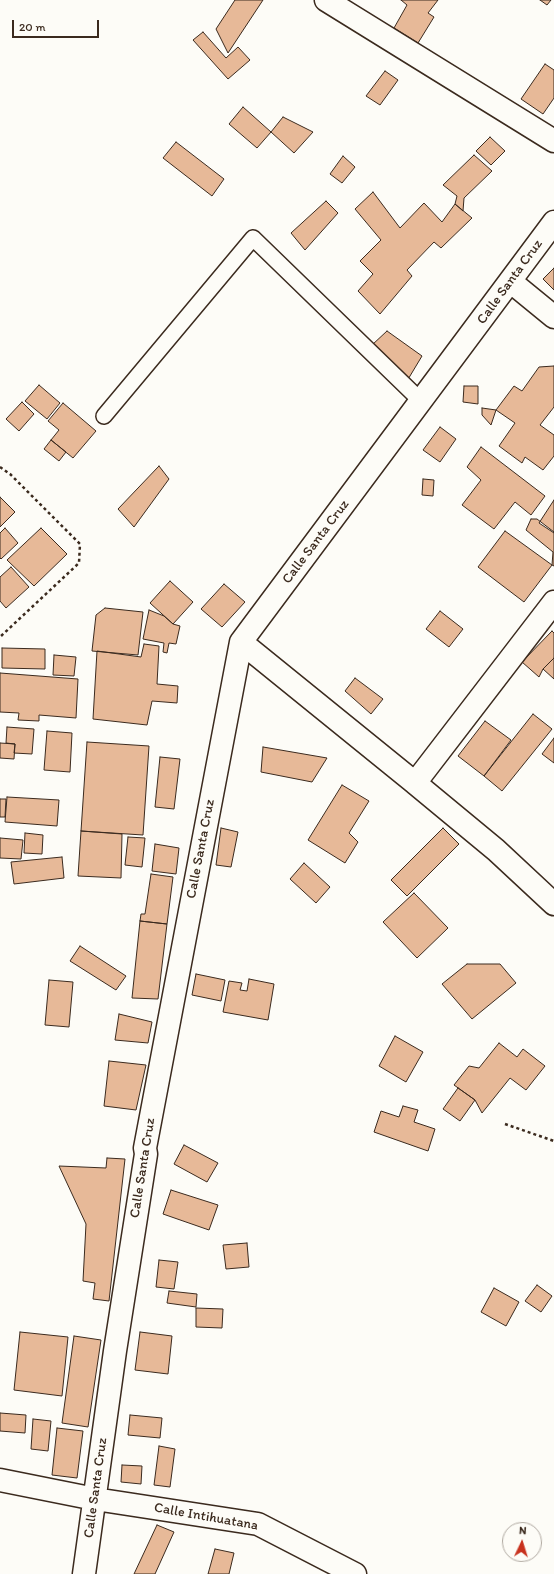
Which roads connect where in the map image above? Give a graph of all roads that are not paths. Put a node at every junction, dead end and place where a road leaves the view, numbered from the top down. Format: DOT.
graph roads {
  1 [pos="326,0"];
  2 [pos="554,141"];
  3 [pos="554,222"];
  4 [pos="510,282"];
  5 [pos="554,317"];
  6 [pos="421,400"];
  7 [pos="104,416"];
  8 [pos="554,602"];
  9 [pos="241,642"];
  10 [pos="415,783"];
  11 [pos="554,904"];
  12 [pos="0,1480"];
  13 [pos="95,1499"];
  14 [pos="84,1574"];
  15 [pos="354,1574"];
  1 -- 2 [label="street"];
  3 -- 4 [label="street, Calle Santa Cruz"];
  4 -- 5 [label="street"];
  4 -- 6 [label="street, Calle Santa Cruz"];
  6 -- 7 [label="lane"];
  6 -- 9 [label="street, Calle Santa Cruz"];
  8 -- 10 [label="street"];
  9 -- 10 [label="street"];
  9 -- 13 [label="street, Calle Santa Cruz"];
  10 -- 11 [label="street"];
  12 -- 13 [label="street, Calle Intihuatana"];
  13 -- 14 [label="street, Calle Santa Cruz"];
  13 -- 15 [label="street, Calle Intihuatana"];
}
